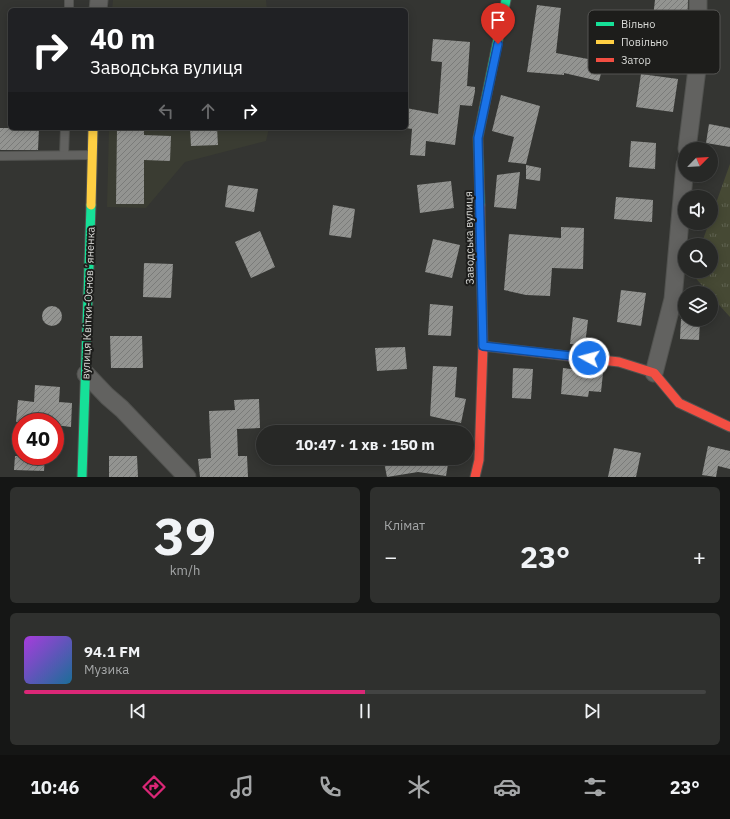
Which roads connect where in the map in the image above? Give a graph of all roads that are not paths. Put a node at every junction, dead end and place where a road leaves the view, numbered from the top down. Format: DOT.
graph roads {
  1 [pos="506,0"];
  2 [pos="696,74"];
  3 [pos="65,130"];
  4 [pos="93,130"];
  5 [pos="688,142"];
  6 [pos="64,155"];
  7 [pos="92,155"];
  8 [pos="0,156"];
  9 [pos="683,182"];
  10 [pos="483,346"];
  11 [pos="654,372"];
  12 [pos="86,374"];
  13 [pos="730,427"];
  14 [pos="82,477"];
  15 [pos="187,477"];
  16 [pos="475,477"];
  1 -- 10 [label="street, Заводська вулиця"];
  2 -- 5 [label="street"];
  3 -- 6 [label="lane"];
  4 -- 7 [label="street, вулиця Квітки-Основʼяненка"];
  6 -- 7 [label="lane"];
  6 -- 8 [label="lane"];
  7 -- 12 [label="street, вулиця Квітки-Основʼяненка"];
  9 -- 11 [label="street"];
  10 -- 11 [label="street"];
  10 -- 16 [label="street, Заводська вулиця"];
  11 -- 13 [label="street"];
  12 -- 14 [label="street, вулиця Квітки-Основʼяненка"];
  12 -- 15 [label="street"];
}
